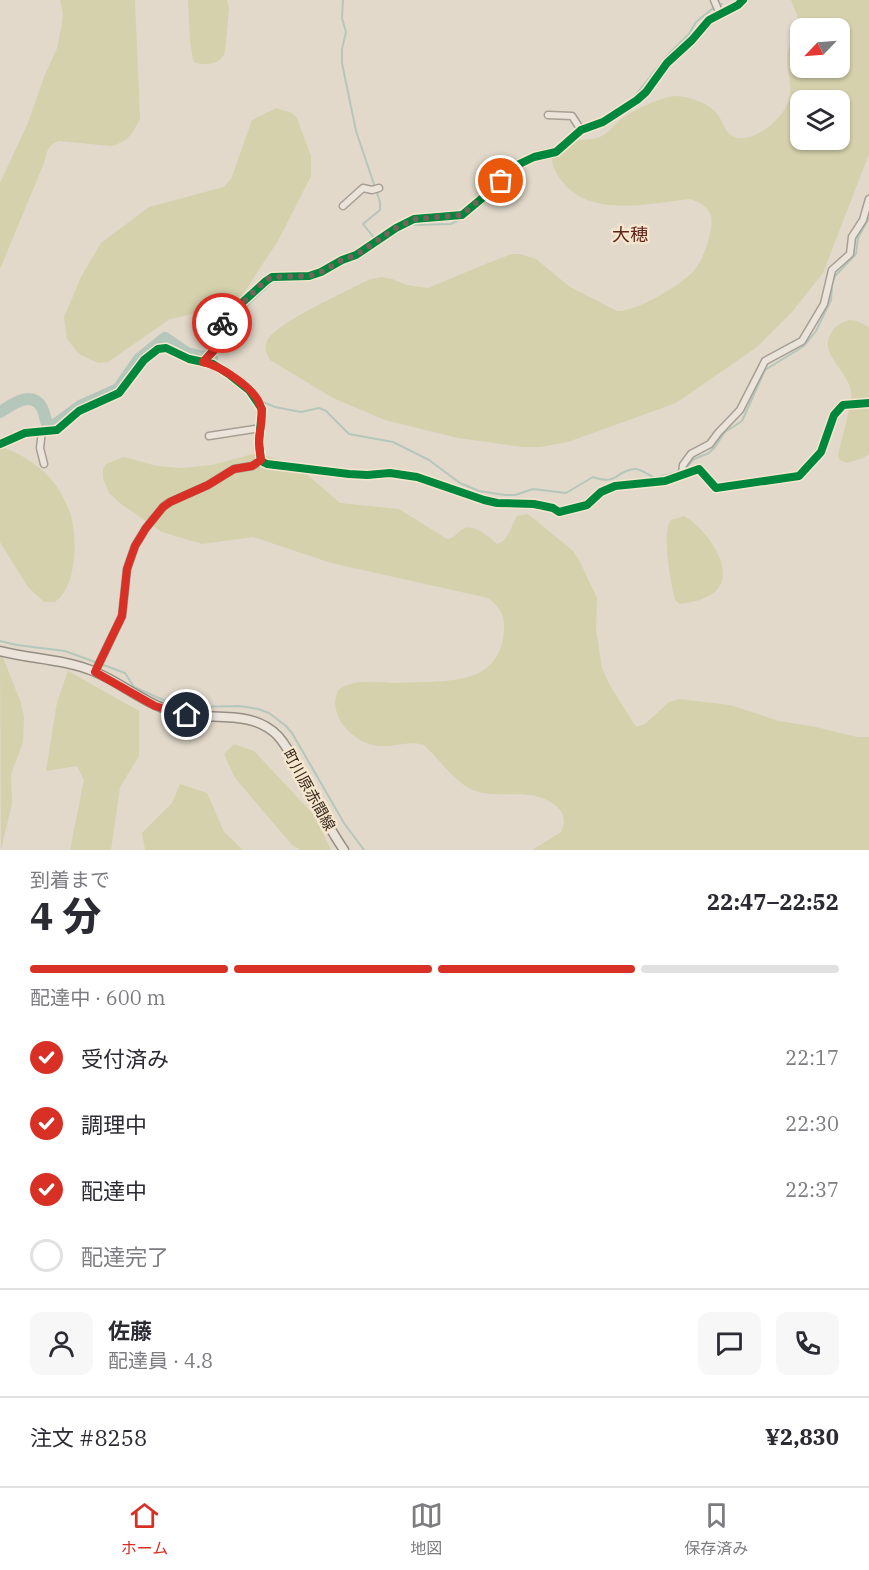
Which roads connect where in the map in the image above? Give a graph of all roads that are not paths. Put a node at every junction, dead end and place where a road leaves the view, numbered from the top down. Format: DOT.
graph roads {
  1 [pos="714,0"];
  2 [pos="743,0"];
  3 [pos="720,14"];
  4 [pos="548,115"];
  5 [pos="581,130"];
  6 [pos="379,188"];
  7 [pos="869,199"];
  8 [pos="343,206"];
  9 [pos="203,362"];
  10 [pos="869,403"];
  11 [pos="261,428"];
  12 [pos="42,431"];
  13 [pos="209,436"];
  14 [pos="0,444"];
  15 [pos="261,460"];
  16 [pos="44,464"];
  17 [pos="682,474"];
  18 [pos="0,651"];
  19 [pos="95,672"];
  20 [pos="344,850"];
  1 -- 3 [label="street"];
  2 -- 3 [label="street"];
  3 -- 5 [label="street"];
  4 -- 5 [label="street"];
  5 -- 9 [label="street"];
  6 -- 8 [label="street"];
  7 -- 17 [label="street"];
  9 -- 11 [label="street"];
  9 -- 12 [label="street"];
  10 -- 17 [label="street"];
  11 -- 13 [label="street"];
  11 -- 15 [label="street"];
  12 -- 14 [label="street"];
  12 -- 16 [label="street"];
  15 -- 17 [label="street"];
  15 -- 19 [label="street"];
  18 -- 19 [label="main road, 町川原赤間線"];
  19 -- 20 [label="main road, 町川原赤間線"];
}
